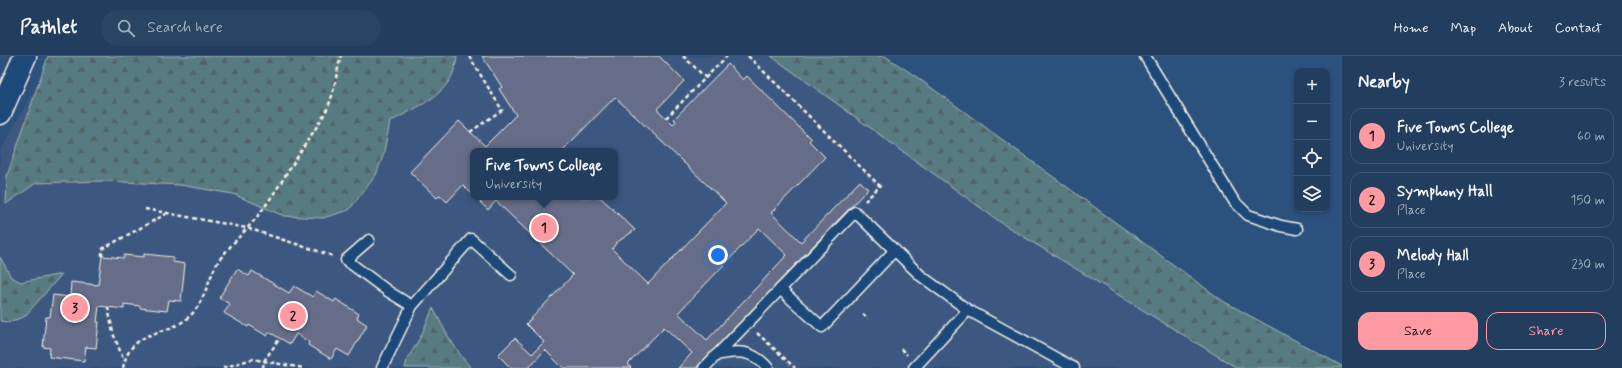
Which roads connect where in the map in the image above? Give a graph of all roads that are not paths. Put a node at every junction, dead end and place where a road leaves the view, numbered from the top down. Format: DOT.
graph roads {
  1 [pos="25,56"];
  2 [pos="1145,56"];
  3 [pos="0,113"];
  4 [pos="1298,229"];
  5 [pos="369,240"];
  6 [pos="895,250"];
  7 [pos="511,275"];
  8 [pos="780,289"];
  9 [pos="412,306"];
  10 [pos="968,310"];
  11 [pos="716,355"];
  12 [pos="382,368"];
  13 [pos="704,368"];
  14 [pos="768,368"];
  15 [pos="914,368"];
  16 [pos="1074,368"];
  1 -- 3 [label="main road"];
  2 -- 4 [label="lane"];
  5 -- 9 [label="lane"];
  6 -- 8 [label="lane"];
  6 -- 8 [label="lane"];
  6 -- 10 [label="lane"];
  7 -- 9 [label="lane"];
  8 -- 11 [label="lane"];
  9 -- 12 [label="lane"];
  10 -- 15 [label="lane"];
  10 -- 16 [label="lane"];
  11 -- 13 [label="lane"];
  11 -- 14 [label="lane"];
}
